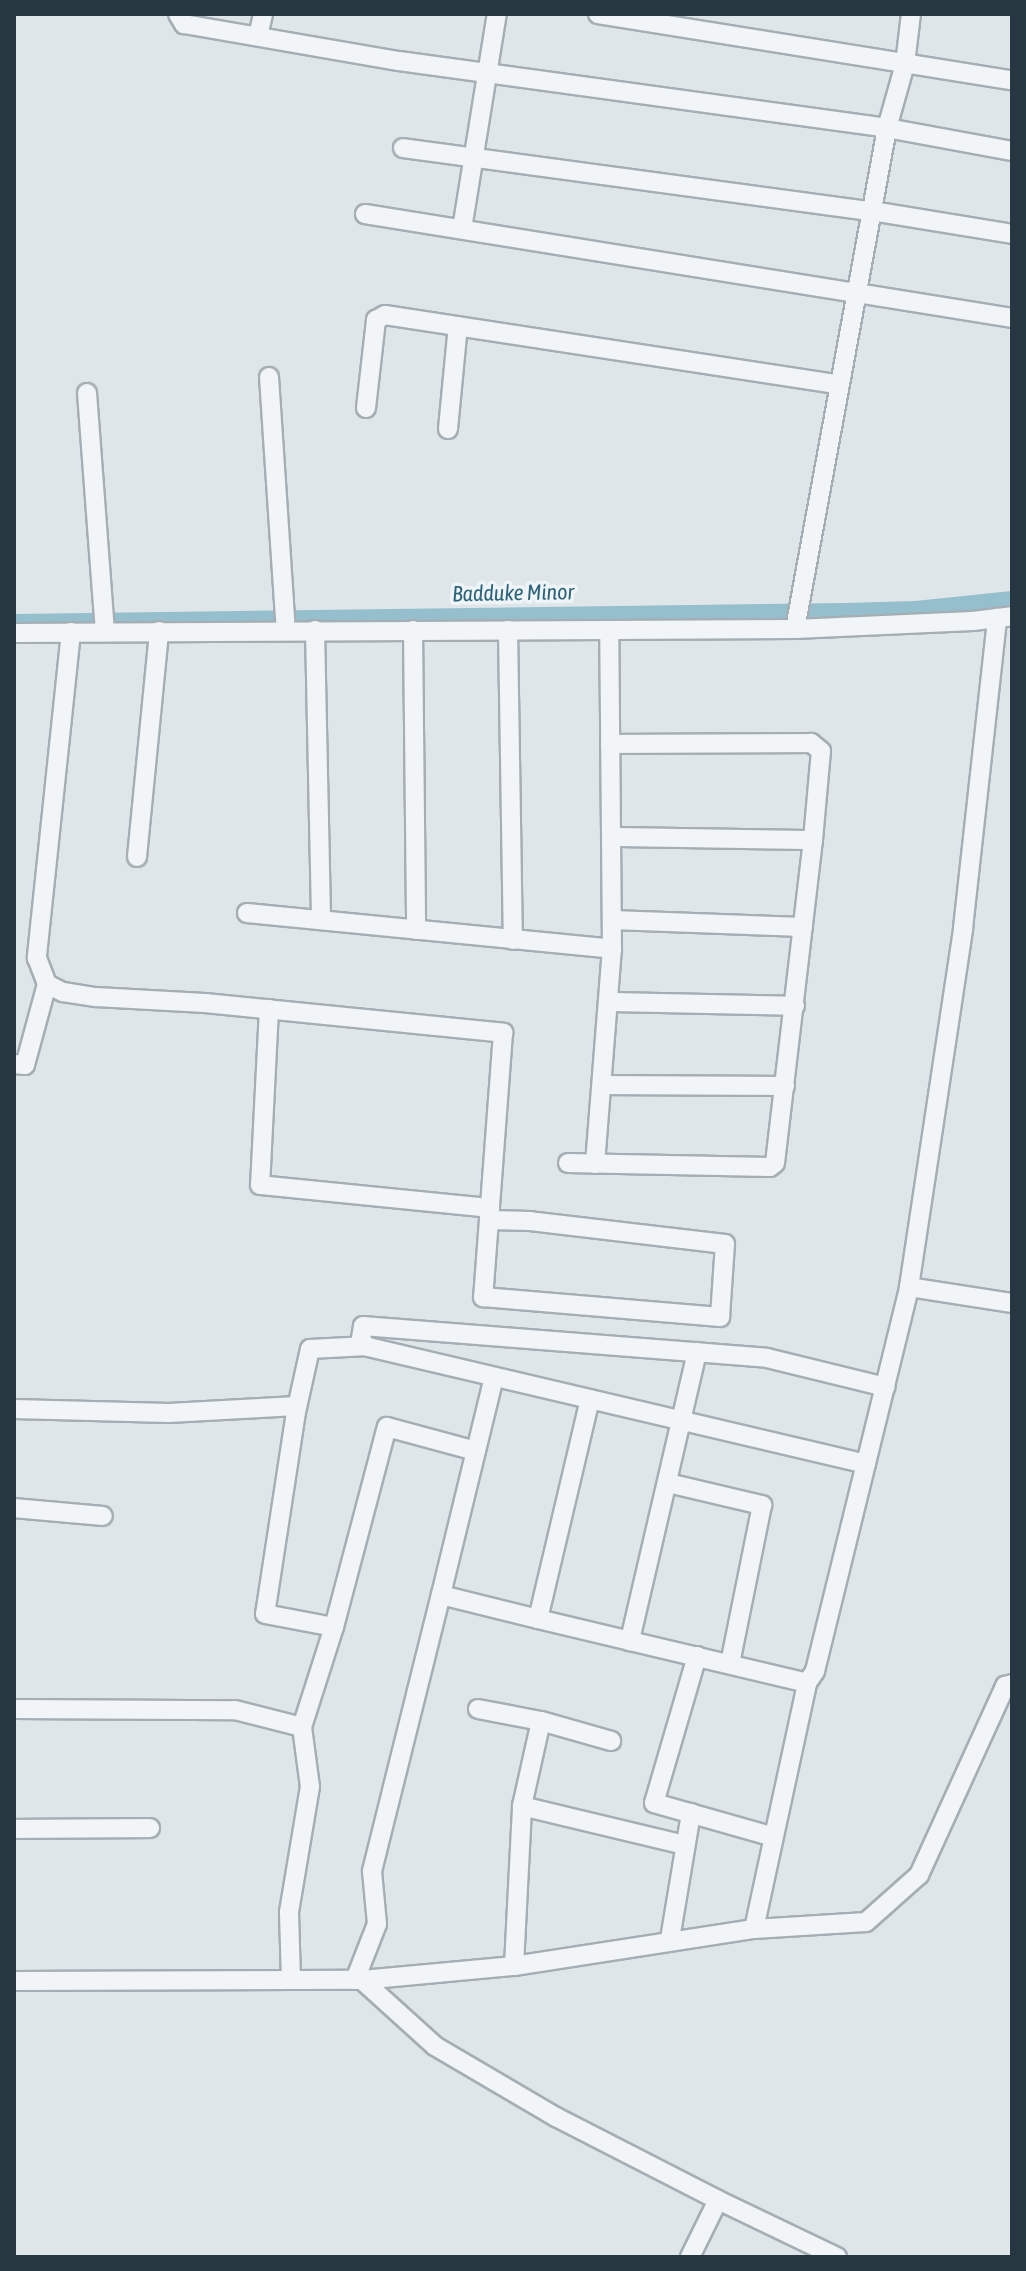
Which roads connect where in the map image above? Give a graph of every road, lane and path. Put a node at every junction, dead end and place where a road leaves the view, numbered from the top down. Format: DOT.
graph roads {
  1 [pos="178,14"];
  2 [pos="263,14"];
  3 [pos="497,14"];
  4 [pos="598,14"];
  5 [pos="911,14"];
  6 [pos="258,36"];
  7 [pos="905,64"];
  8 [pos="488,73"];
  9 [pos="1012,80"];
  10 [pos="887,128"];
  11 [pos="403,148"];
  12 [pos="1012,151"];
  13 [pos="473,157"];
  14 [pos="872,211"];
  15 [pos="365,214"];
  16 [pos="462,229"];
  17 [pos="1012,234"];
  18 [pos="857,293"];
  19 [pos="1012,318"];
  20 [pos="458,326"];
  21 [pos="269,377"];
  22 [pos="840,385"];
  23 [pos="87,393"];
  24 [pos="366,408"];
  25 [pos="448,429"];
  26 [pos="1005,617"];
  27 [pos="795,628"];
  28 [pos="286,630"];
  29 [pos="315,630"];
  30 [pos="413,630"];
  31 [pos="508,630"];
  32 [pos="609,630"];
  33 [pos="159,631"];
  34 [pos="71,632"];
  35 [pos="105,632"];
  36 [pos="14,633"];
  37 [pos="610,744"];
  38 [pos="611,837"];
  39 [pos="813,840"];
  40 [pos="137,857"];
  41 [pos="247,913"];
  42 [pos="321,920"];
  43 [pos="612,920"];
  44 [pos="803,927"];
  45 [pos="416,930"];
  46 [pos="513,940"];
  47 [pos="612,949"];
  48 [pos="47,984"];
  49 [pos="609,1002"];
  50 [pos="795,1006"];
  51 [pos="269,1009"];
  52 [pos="14,1064"];
  53 [pos="603,1085"];
  54 [pos="785,1086"];
  55 [pos="568,1163"];
  56 [pos="595,1164"];
  57 [pos="490,1214"];
  58 [pos="909,1287"];
  59 [pos="1012,1303"];
  60 [pos="367,1346"];
  61 [pos="697,1352"];
  62 [pos="494,1377"];
  63 [pos="885,1387"];
  64 [pos="590,1399"];
  65 [pos="297,1406"];
  66 [pos="14,1409"];
  67 [pos="682,1421"];
  68 [pos="476,1451"];
  69 [pos="866,1464"];
  70 [pos="668,1483"];
  71 [pos="14,1508"];
  72 [pos="103,1516"];
  73 [pos="441,1595"];
  74 [pos="538,1619"];
  75 [pos="334,1627"];
  76 [pos="630,1641"];
  77 [pos="697,1656"];
  78 [pos="730,1664"];
  79 [pos="807,1683"];
  80 [pos="1012,1684"];
  81 [pos="14,1709"];
  82 [pos="478,1709"];
  83 [pos="541,1721"];
  84 [pos="302,1727"];
  85 [pos="611,1741"];
  86 [pos="522,1806"];
  87 [pos="691,1813"];
  88 [pos="150,1828"];
  89 [pos="14,1829"];
  90 [pos="771,1836"];
  91 [pos="685,1845"];
  92 [pos="754,1929"];
  93 [pos="670,1939"];
  94 [pos="514,1966"];
  95 [pos="291,1980"];
  96 [pos="359,1980"];
  97 [pos="14,1981"];
  98 [pos="718,2200"];
  99 [pos="690,2257"];
  100 [pos="837,2257"];
  1 -- 6 [label="street"];
  2 -- 6 [label="street"];
  3 -- 8 [label="street"];
  4 -- 7 [label="street"];
  5 -- 7 [label="street"];
  6 -- 8 [label="street"];
  7 -- 9 [label="street"];
  7 -- 10 [label="street"];
  8 -- 10 [label="street"];
  8 -- 13 [label="street"];
  10 -- 12 [label="street"];
  10 -- 14 [label="street"];
  11 -- 13 [label="street"];
  13 -- 14 [label="street"];
  13 -- 16 [label="street"];
  14 -- 17 [label="street"];
  14 -- 18 [label="street"];
  15 -- 16 [label="street"];
  16 -- 18 [label="street"];
  18 -- 19 [label="street"];
  18 -- 22 [label="street"];
  20 -- 22 [label="street"];
  20 -- 24 [label="street"];
  20 -- 25 [label="street"];
  21 -- 28 [label="street"];
  22 -- 27 [label="street"];
  23 -- 35 [label="street"];
  26 -- 27 [label="street"];
  26 -- 58 [label="street"];
  27 -- 32 [label="street"];
  28 -- 29 [label="street"];
  28 -- 33 [label="street"];
  29 -- 30 [label="street"];
  29 -- 42 [label="street"];
  30 -- 31 [label="street"];
  30 -- 45 [label="street"];
  31 -- 32 [label="street"];
  31 -- 46 [label="street"];
  32 -- 37 [label="street"];
  33 -- 35 [label="street"];
  33 -- 40 [label="street"];
  34 -- 35 [label="street"];
  34 -- 36 [label="street"];
  34 -- 48 [label="street"];
  37 -- 38 [label="street"];
  37 -- 39 [label="street"];
  38 -- 39 [label="street"];
  38 -- 43 [label="street"];
  39 -- 44 [label="street"];
  41 -- 42 [label="street"];
  42 -- 45 [label="street"];
  43 -- 44 [label="street"];
  43 -- 47 [label="street"];
  44 -- 50 [label="street"];
  45 -- 46 [label="street"];
  46 -- 47 [label="street"];
  47 -- 49 [label="street"];
  48 -- 51 [label="street"];
  48 -- 52 [label="street"];
  49 -- 50 [label="street"];
  49 -- 53 [label="street"];
  50 -- 54 [label="street"];
  51 -- 57 [label="street"];
  51 -- 57 [label="street"];
  53 -- 54 [label="street"];
  53 -- 56 [label="street"];
  54 -- 56 [label="street"];
  55 -- 56 [label="street"];
  57 -- 57 [label="street"];
  58 -- 59 [label="street"];
  58 -- 63 [label="street"];
  60 -- 61 [label="street"];
  60 -- 62 [label="street"];
  60 -- 65 [label="street"];
  61 -- 63 [label="street"];
  61 -- 67 [label="street"];
  62 -- 64 [label="street"];
  62 -- 68 [label="street"];
  63 -- 69 [label="street"];
  64 -- 67 [label="street"];
  64 -- 74 [label="street"];
  65 -- 66 [label="street"];
  65 -- 75 [label="street"];
  67 -- 69 [label="street"];
  67 -- 70 [label="street"];
  68 -- 73 [label="street"];
  68 -- 75 [label="street"];
  69 -- 79 [label="street"];
  70 -- 76 [label="street"];
  70 -- 78 [label="street"];
  71 -- 72 [label="street"];
  73 -- 74 [label="street"];
  73 -- 96 [label="street"];
  74 -- 76 [label="street"];
  75 -- 84 [label="street"];
  76 -- 77 [label="street"];
  77 -- 78 [label="street"];
  77 -- 87 [label="street"];
  78 -- 79 [label="street"];
  79 -- 90 [label="street"];
  80 -- 92 [label="street"];
  81 -- 84 [label="street"];
  82 -- 83 [label="street"];
  83 -- 85 [label="street"];
  83 -- 86 [label="street"];
  84 -- 95 [label="street"];
  86 -- 91 [label="street"];
  86 -- 94 [label="street"];
  87 -- 90 [label="street"];
  87 -- 91 [label="street"];
  88 -- 89 [label="street"];
  90 -- 92 [label="street"];
  91 -- 93 [label="street"];
  92 -- 93 [label="street"];
  93 -- 94 [label="street"];
  94 -- 96 [label="street"];
  95 -- 96 [label="street"];
  95 -- 97 [label="street"];
  96 -- 98 [label="street"];
  98 -- 99 [label="street"];
  98 -- 100 [label="street"];
}
